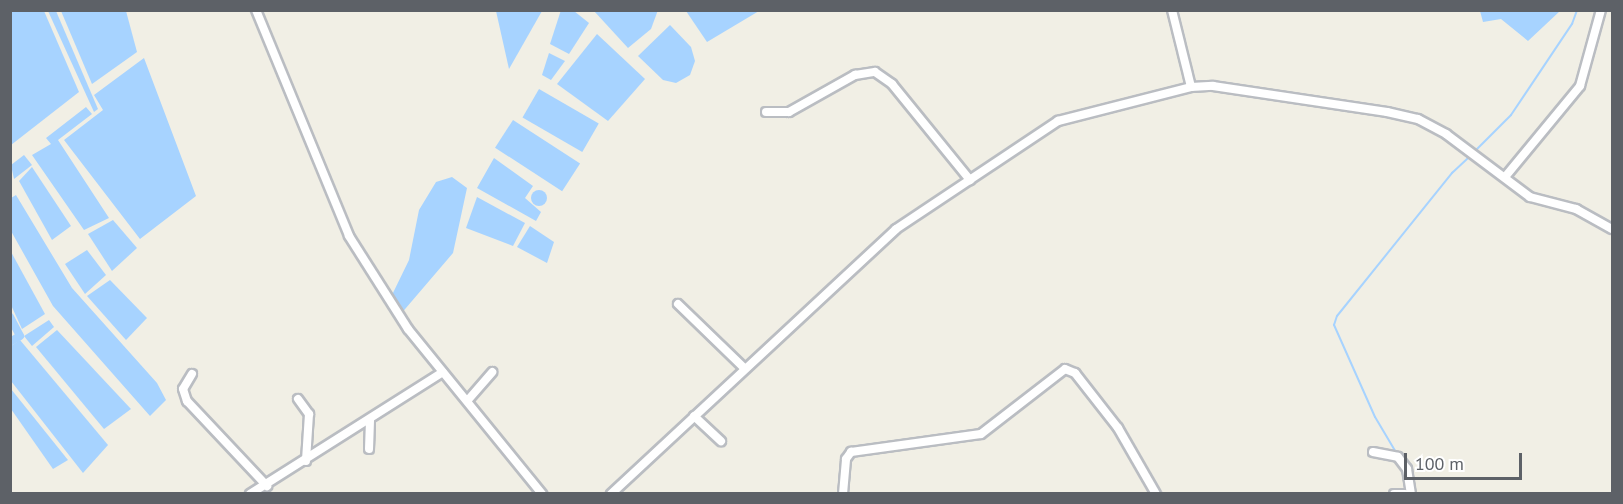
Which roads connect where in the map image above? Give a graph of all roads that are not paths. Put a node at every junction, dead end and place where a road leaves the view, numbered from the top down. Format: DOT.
graph roads {
  1 [pos="256,10"];
  2 [pos="1172,10"];
  3 [pos="1601,10"];
  4 [pos="1191,87"];
  5 [pos="766,112"];
  6 [pos="1505,177"];
  7 [pos="970,180"];
  8 [pos="1612,229"];
  9 [pos="678,304"];
  10 [pos="745,369"];
  11 [pos="443,372"];
  12 [pos="492,372"];
  13 [pos="192,374"];
  14 [pos="298,399"];
  15 [pos="468,400"];
  16 [pos="694,416"];
  17 [pos="370,418"];
  18 [pos="721,441"];
  19 [pos="369,449"];
  20 [pos="1373,452"];
  21 [pos="306,461"];
  22 [pos="267,486"];
  23 [pos="250,494"];
  24 [pos="542,494"];
  25 [pos="611,494"];
  26 [pos="843,494"];
  27 [pos="1156,494"];
  28 [pos="1394,494"];
  29 [pos="1405,494"];
  30 [pos="1411,494"];
  1 -- 11 [label="street"];
  2 -- 4 [label="street"];
  3 -- 6 [label="street"];
  4 -- 6 [label="street"];
  4 -- 7 [label="street"];
  5 -- 7 [label="street"];
  6 -- 8 [label="street"];
  7 -- 10 [label="street"];
  9 -- 10 [label="street"];
  10 -- 16 [label="street"];
  11 -- 15 [label="street"];
  11 -- 17 [label="street"];
  12 -- 15 [label="street"];
  13 -- 22 [label="street"];
  14 -- 21 [label="street"];
  15 -- 24 [label="street"];
  16 -- 18 [label="street"];
  16 -- 25 [label="street"];
  17 -- 19 [label="street"];
  17 -- 21 [label="street"];
  20 -- 30 [label="street"];
  21 -- 22 [label="street"];
  22 -- 23 [label="street"];
  26 -- 27 [label="street"];
  28 -- 29 [label="street"];
}
